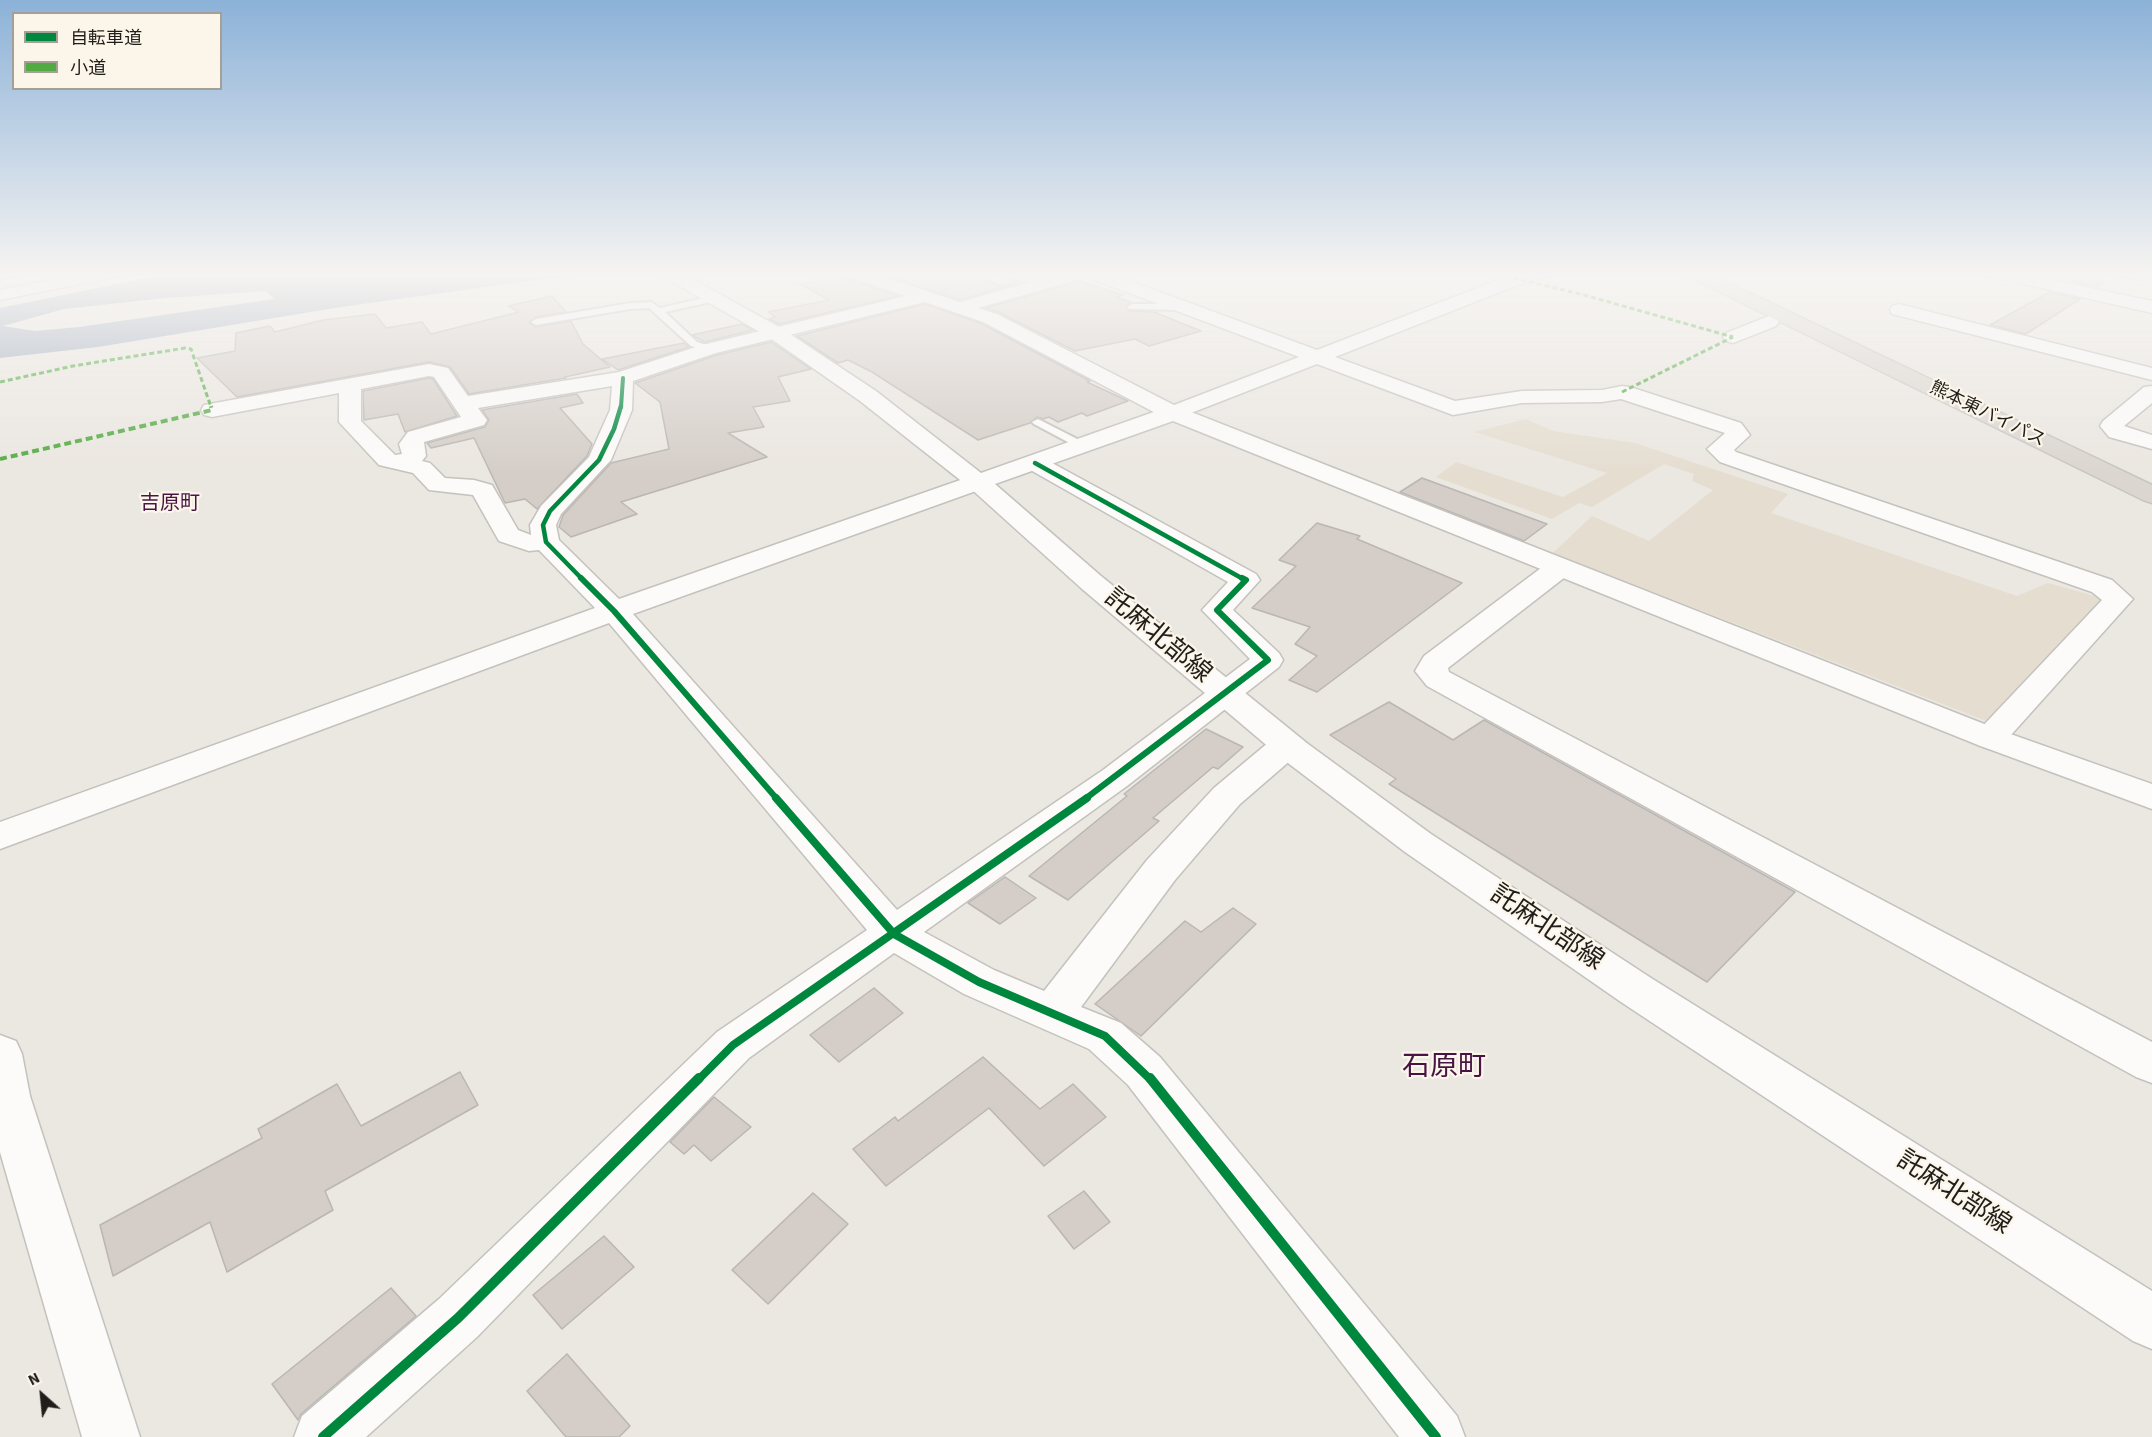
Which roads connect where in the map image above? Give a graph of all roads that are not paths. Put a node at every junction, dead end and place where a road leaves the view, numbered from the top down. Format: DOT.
graph roads {
  1 [pos="689,339"];
  2 [pos="747,339"];
  3 [pos="784,339"];
  4 [pos="1031,339"];
  5 [pos="1267,339"];
  6 [pos="1366,339"];
  7 [pos="1831,339"];
  8 [pos="1862,339"];
  9 [pos="2014,339"];
  10 [pos="709,349"];
  11 [pos="1318,358"];
  12 [pos="2152,374"];
  13 [pos="623,378"];
  14 [pos="350,385"];
  15 [pos="2152,392"];
  16 [pos="462,404"];
  17 [pos="212,410"];
  18 [pos="1173,413"];
  19 [pos="1038,422"];
  20 [pos="2152,442"];
  21 [pos="1083,446"];
  22 [pos="1035,463"];
  23 [pos="406,464"];
  24 [pos="2152,474"];
  25 [pos="978,482"];
  26 [pos="2152,495"];
  27 [pos="546,542"];
  28 [pos="1559,568"];
  29 [pos="614,611"];
  30 [pos="1224,694"];
  31 [pos="1990,738"];
  32 [pos="1287,745"];
  33 [pos="2152,797"];
  34 [pos="0,836"];
  35 [pos="894,934"];
  36 [pos="1053,1012"];
  37 [pos="0,1054"];
  38 [pos="2152,1064"];
  39 [pos="2152,1322"];
  40 [pos="111,1437"];
  41 [pos="322,1437"];
  42 [pos="1436,1437"];
  1 -- 10 [label="lane"];
  2 -- 10 [label="street"];
  3 -- 25 [label="street, 託麻北部線"];
  4 -- 18 [label="street"];
  5 -- 11 [label="street"];
  6 -- 11 [label="street"];
  7 -- 26 [label="highway, 熊本東バイパス"];
  8 -- 24 [label="highway, 熊本東バイパス"];
  9 -- 12 [label="street"];
  10 -- 13 [label="street"];
  11 -- 18 [label="street"];
  11 -- 31 [label="street"];
  13 -- 16 [label="street"];
  13 -- 27 [label="street"];
  14 -- 16 [label="street"];
  14 -- 17 [label="street"];
  14 -- 23 [label="street"];
  15 -- 20 [label="street"];
  16 -- 23 [label="street"];
  18 -- 21 [label="street"];
  18 -- 28 [label="street"];
  19 -- 21 [label="lane"];
  21 -- 22 [label="street"];
  22 -- 25 [label="street"];
  22 -- 30 [label="street"];
  23 -- 27 [label="street"];
  25 -- 29 [label="street"];
  25 -- 30 [label="street, 託麻北部線"];
  27 -- 29 [label="street"];
  28 -- 31 [label="street"];
  28 -- 38 [label="street"];
  29 -- 34 [label="street"];
  29 -- 35 [label="street"];
  30 -- 32 [label="street, 託麻北部線"];
  30 -- 35 [label="street"];
  31 -- 33 [label="street"];
  32 -- 36 [label="street"];
  32 -- 39 [label="street, 託麻北部線"];
  35 -- 36 [label="street"];
  35 -- 41 [label="street"];
  36 -- 42 [label="street"];
  37 -- 40 [label="street"];
}
